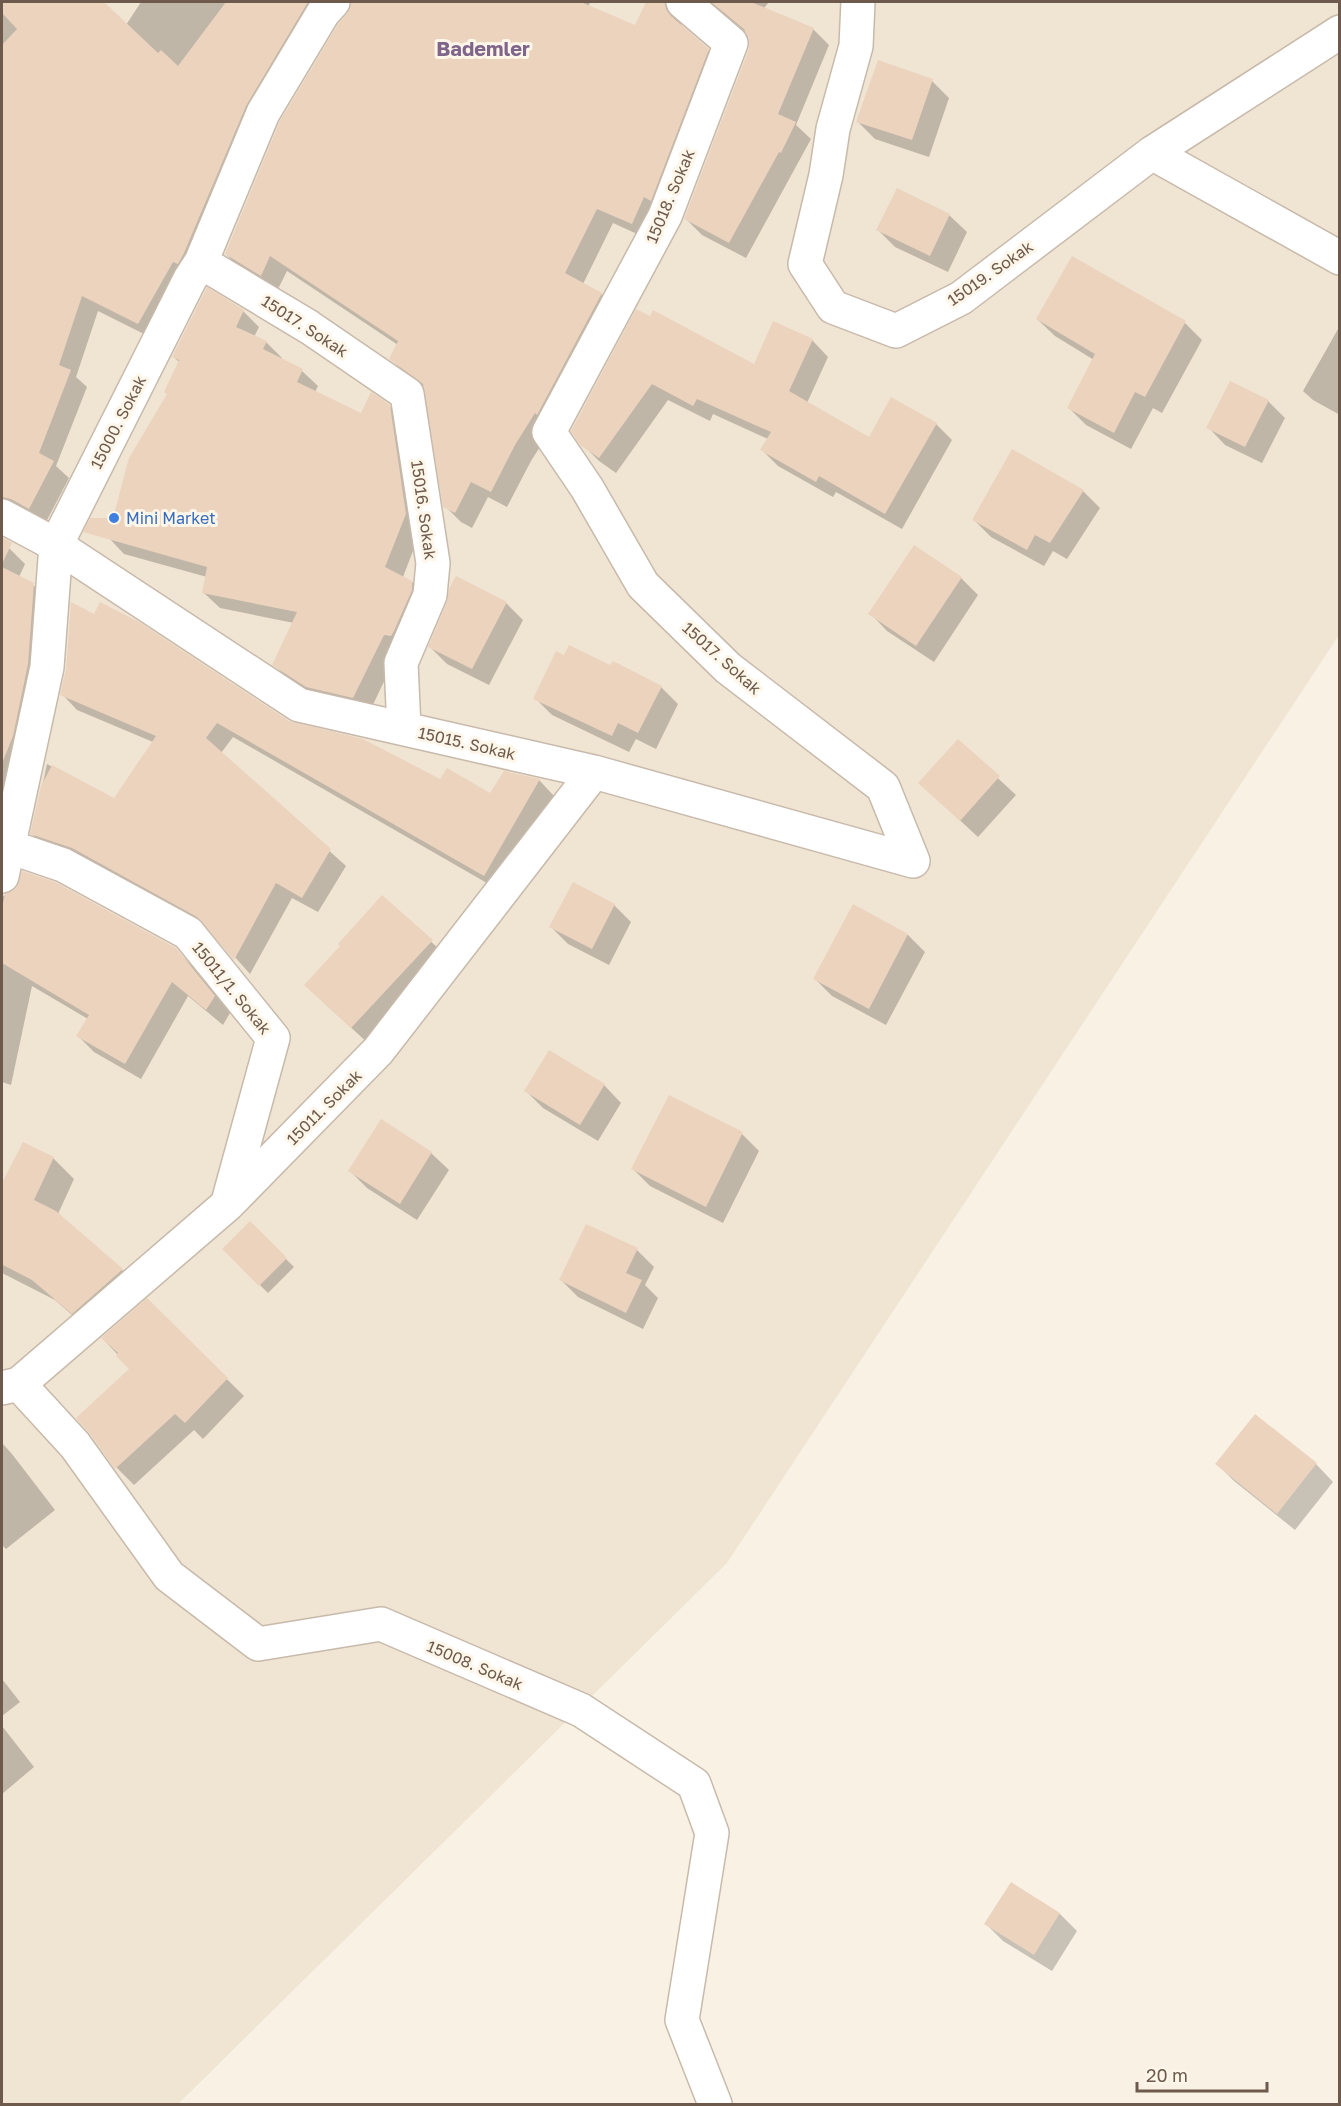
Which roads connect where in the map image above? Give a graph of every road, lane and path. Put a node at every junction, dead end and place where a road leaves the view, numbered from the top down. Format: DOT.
graph roads {
  1 [pos="333,2"];
  2 [pos="683,2"];
  3 [pos="858,2"];
  4 [pos="1340,32"];
  5 [pos="1152,153"];
  6 [pos="1340,258"];
  7 [pos="201,261"];
  8 [pos="407,394"];
  9 [pos="549,432"];
  10 [pos="2,516"];
  11 [pos="56,545"];
  12 [pos="404,728"];
  13 [pos="594,772"];
  14 [pos="4,861"];
  15 [pos="913,861"];
  16 [pos="228,1204"];
  17 [pos="10,1386"];
  18 [pos="715,2104"];
  1 -- 7 [label="street, 15000. Sokak"];
  2 -- 9 [label="street, 15018. Sokak"];
  3 -- 5 [label="street, 15019. Sokak"];
  4 -- 5 [label="street, 15019. Sokak"];
  5 -- 6 [label="street"];
  7 -- 8 [label="street, 15017. Sokak"];
  7 -- 11 [label="street, 15000. Sokak"];
  8 -- 12 [label="street, 15016. Sokak"];
  9 -- 15 [label="street, 15017. Sokak"];
  10 -- 11 [label="street, 15015. Sokak"];
  11 -- 12 [label="street, 15015. Sokak"];
  11 -- 14 [label="street, 15000. Sokak"];
  12 -- 13 [label="street, 15015. Sokak"];
  13 -- 15 [label="street, 15015. Sokak"];
  13 -- 16 [label="street, 15011. Sokak"];
  14 -- 16 [label="street, 15011/1. Sokak"];
  16 -- 17 [label="street, 15011. Sokak"];
  17 -- 18 [label="street, 15008. Sokak"];
}
